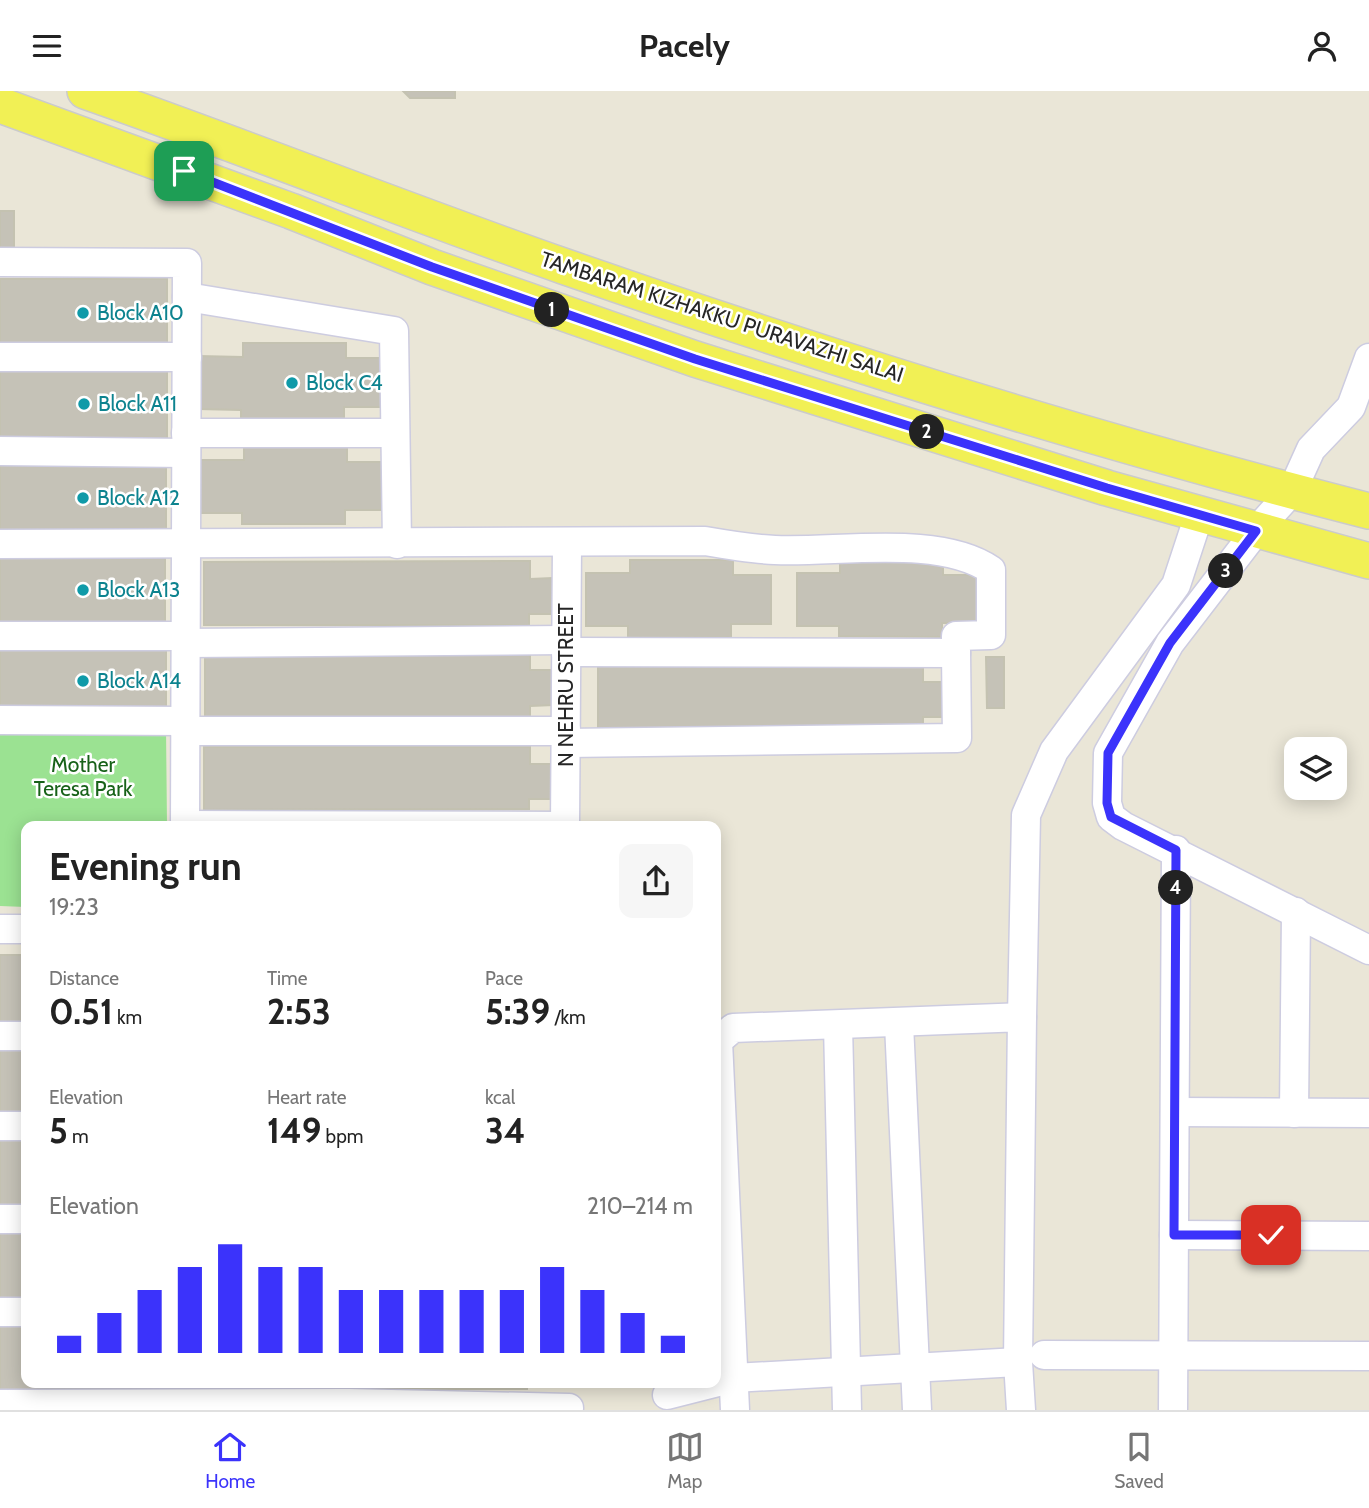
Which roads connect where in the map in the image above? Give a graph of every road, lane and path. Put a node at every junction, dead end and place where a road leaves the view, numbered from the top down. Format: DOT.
graph roads {
  1 [pos="85,91"];
  2 [pos="0,105"];
  3 [pos="0,263"];
  4 [pos="187,297"];
  5 [pos="0,357"];
  6 [pos="187,357"];
  7 [pos="1369,358"];
  8 [pos="395,433"];
  9 [pos="186,443"];
  10 [pos="0,451"];
  11 [pos="1292,491"];
  12 [pos="1369,511"];
  13 [pos="1199,515"];
  14 [pos="1256,531"];
  15 [pos="0,544"];
  16 [pos="186,544"];
  17 [pos="397,544"];
  18 [pos="567,544"];
  19 [pos="1369,561"];
  20 [pos="0,636"];
  21 [pos="186,639"];
  22 [pos="566,646"];
  23 [pos="956,653"];
  24 [pos="0,720"];
  25 [pos="185,726"];
  26 [pos="566,737"];
  27 [pos="185,821"];
  28 [pos="565,821"];
  29 [pos="1176,850"];
  30 [pos="1296,912"];
  31 [pos="0,929"];
  32 [pos="21,929"];
  33 [pos="1369,950"];
  34 [pos="1022,1017"];
  35 [pos="899,1024"];
  36 [pos="838,1025"];
  37 [pos="0,1036"];
  38 [pos="21,1036"];
  39 [pos="721,1038"];
  40 [pos="721,1104"];
  41 [pos="1175,1112"];
  42 [pos="1294,1113"];
  43 [pos="1369,1113"];
  44 [pos="0,1126"];
  45 [pos="21,1126"];
  46 [pos="0,1219"];
  47 [pos="21,1219"];
  48 [pos="1174,1235"];
  49 [pos="1369,1236"];
  50 [pos="0,1312"];
  51 [pos="21,1312"];
  52 [pos="1174,1356"];
  53 [pos="1369,1356"];
  54 [pos="1031,1359"];
  55 [pos="914,1369"];
  56 [pos="845,1372"];
  57 [pos="734,1378"];
  58 [pos="721,1381"];
  59 [pos="695,1388"];
  60 [pos="186,1393"];
  61 [pos="667,1395"];
  62 [pos="569,1400"];
  63 [pos="0,1404"];
  64 [pos="348,1406"];
  65 [pos="735,1410"];
  66 [pos="847,1410"];
  67 [pos="917,1410"];
  68 [pos="1021,1410"];
  69 [pos="1173,1410"];
  1 -- 11 [label="main road, TAMBARAM KIZHAKKU PURAVAZHI SALAI"];
  2 -- 13 [label="main road"];
  3 -- 4 [label="street"];
  4 -- 6 [label="street"];
  4 -- 8 [label="street"];
  5 -- 6 [label="street"];
  6 -- 9 [label="street"];
  7 -- 11 [label="street"];
  8 -- 9 [label="street"];
  8 -- 17 [label="street"];
  9 -- 10 [label="street"];
  9 -- 16 [label="street"];
  11 -- 12 [label="main road, TAMBARAM KIZHAKKU PURAVAZHI SALAI"];
  11 -- 14 [label="street"];
  13 -- 14 [label="main road"];
  13 -- 34 [label="street"];
  14 -- 19 [label="main road"];
  14 -- 29 [label="street"];
  15 -- 16 [label="street"];
  16 -- 17 [label="street"];
  16 -- 21 [label="street"];
  17 -- 18 [label="street"];
  18 -- 22 [label="street, N NEHRU STREET"];
  18 -- 23 [label="street"];
  20 -- 21 [label="street"];
  21 -- 22 [label="street"];
  21 -- 25 [label="street"];
  22 -- 23 [label="street"];
  22 -- 26 [label="street, N NEHRU STREET"];
  23 -- 26 [label="street"];
  24 -- 25 [label="street"];
  25 -- 26 [label="street"];
  25 -- 27 [label="street"];
  26 -- 28 [label="street, N NEHRU STREET"];
  29 -- 30 [label="street"];
  29 -- 41 [label="street"];
  30 -- 33 [label="street"];
  30 -- 42 [label="street"];
  31 -- 32 [label="street"];
  34 -- 35 [label="street"];
  34 -- 54 [label="street"];
  35 -- 36 [label="street"];
  35 -- 55 [label="street"];
  36 -- 39 [label="street"];
  36 -- 56 [label="street"];
  37 -- 38 [label="street"];
  40 -- 57 [label="street"];
  41 -- 42 [label="street"];
  41 -- 48 [label="street"];
  42 -- 43 [label="street"];
  44 -- 45 [label="street"];
  46 -- 47 [label="street"];
  48 -- 49 [label="street"];
  48 -- 52 [label="street"];
  50 -- 51 [label="street"];
  52 -- 53 [label="street"];
  52 -- 54 [label="street"];
  52 -- 69 [label="street"];
  54 -- 55 [label="street"];
  54 -- 68 [label="street"];
  55 -- 56 [label="street"];
  55 -- 67 [label="street"];
  56 -- 57 [label="street"];
  56 -- 66 [label="street"];
  57 -- 58 [label="street"];
  57 -- 65 [label="street"];
  59 -- 61 [label="street"];
  60 -- 63 [label="street"];
  60 -- 64 [label="street"];
  62 -- 64 [label="street"];
}
